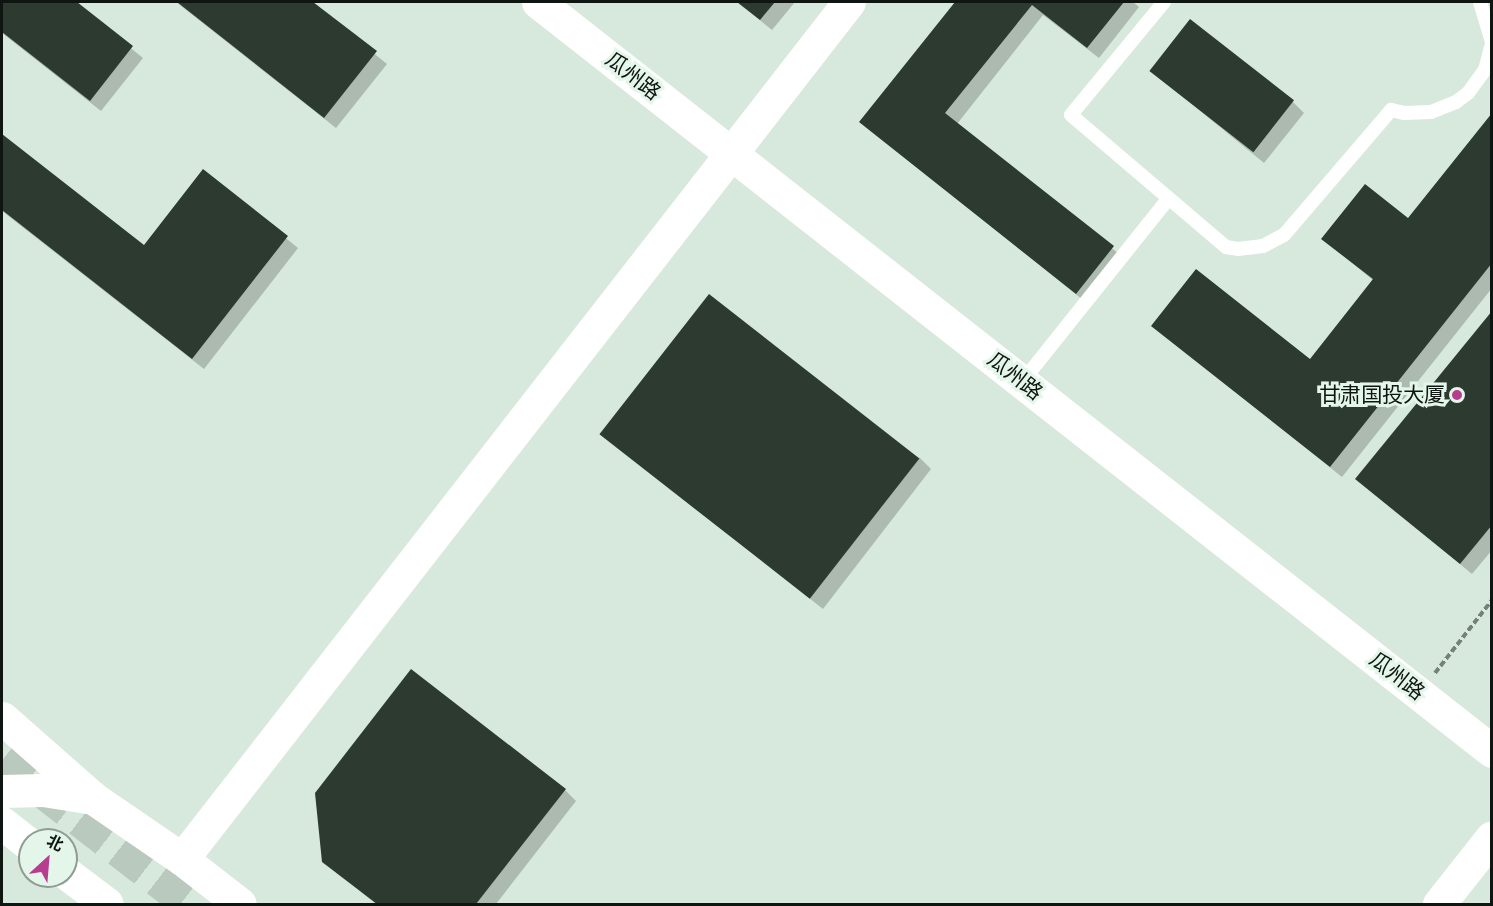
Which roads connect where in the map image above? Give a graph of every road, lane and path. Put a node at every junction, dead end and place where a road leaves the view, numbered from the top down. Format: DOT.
graph roads {
  1 [pos="538,2"];
  2 [pos="849,2"];
  3 [pos="1164,2"];
  4 [pos="1480,2"];
  5 [pos="1491,43"];
  6 [pos="731,153"];
  7 [pos="1168,199"];
  8 [pos="1022,382"];
  9 [pos="1491,600"];
  10 [pos="1419,693"];
  11 [pos="2,718"];
  12 [pos="1491,751"];
  13 [pos="2,791"];
  14 [pos="93,798"];
  15 [pos="2,823"];
  16 [pos="18,836"];
  17 [pos="1491,837"];
  18 [pos="183,859"];
  19 [pos="78,882"];
  20 [pos="107,904"];
  21 [pos="240,904"];
  22 [pos="1439,904"];
  1 -- 6 [label="street, 瓜州路"];
  2 -- 6 [label="street"];
  3 -- 7 [label="lane"];
  4 -- 5 [label="lane"];
  5 -- 7 [label="lane"];
  6 -- 8 [label="street, 瓜州路"];
  6 -- 18 [label="street"];
  7 -- 8 [label="lane"];
  8 -- 10 [label="street, 瓜州路"];
  9 -- 10 [label="path"];
  10 -- 12 [label="street, 瓜州路"];
  11 -- 14 [label="street"];
  13 -- 14 [label="street"];
  14 -- 18 [label="street"];
  15 -- 16 [label="street"];
  17 -- 22 [label="street"];
  18 -- 21 [label="street"];
  19 -- 20 [label="street"];
}
